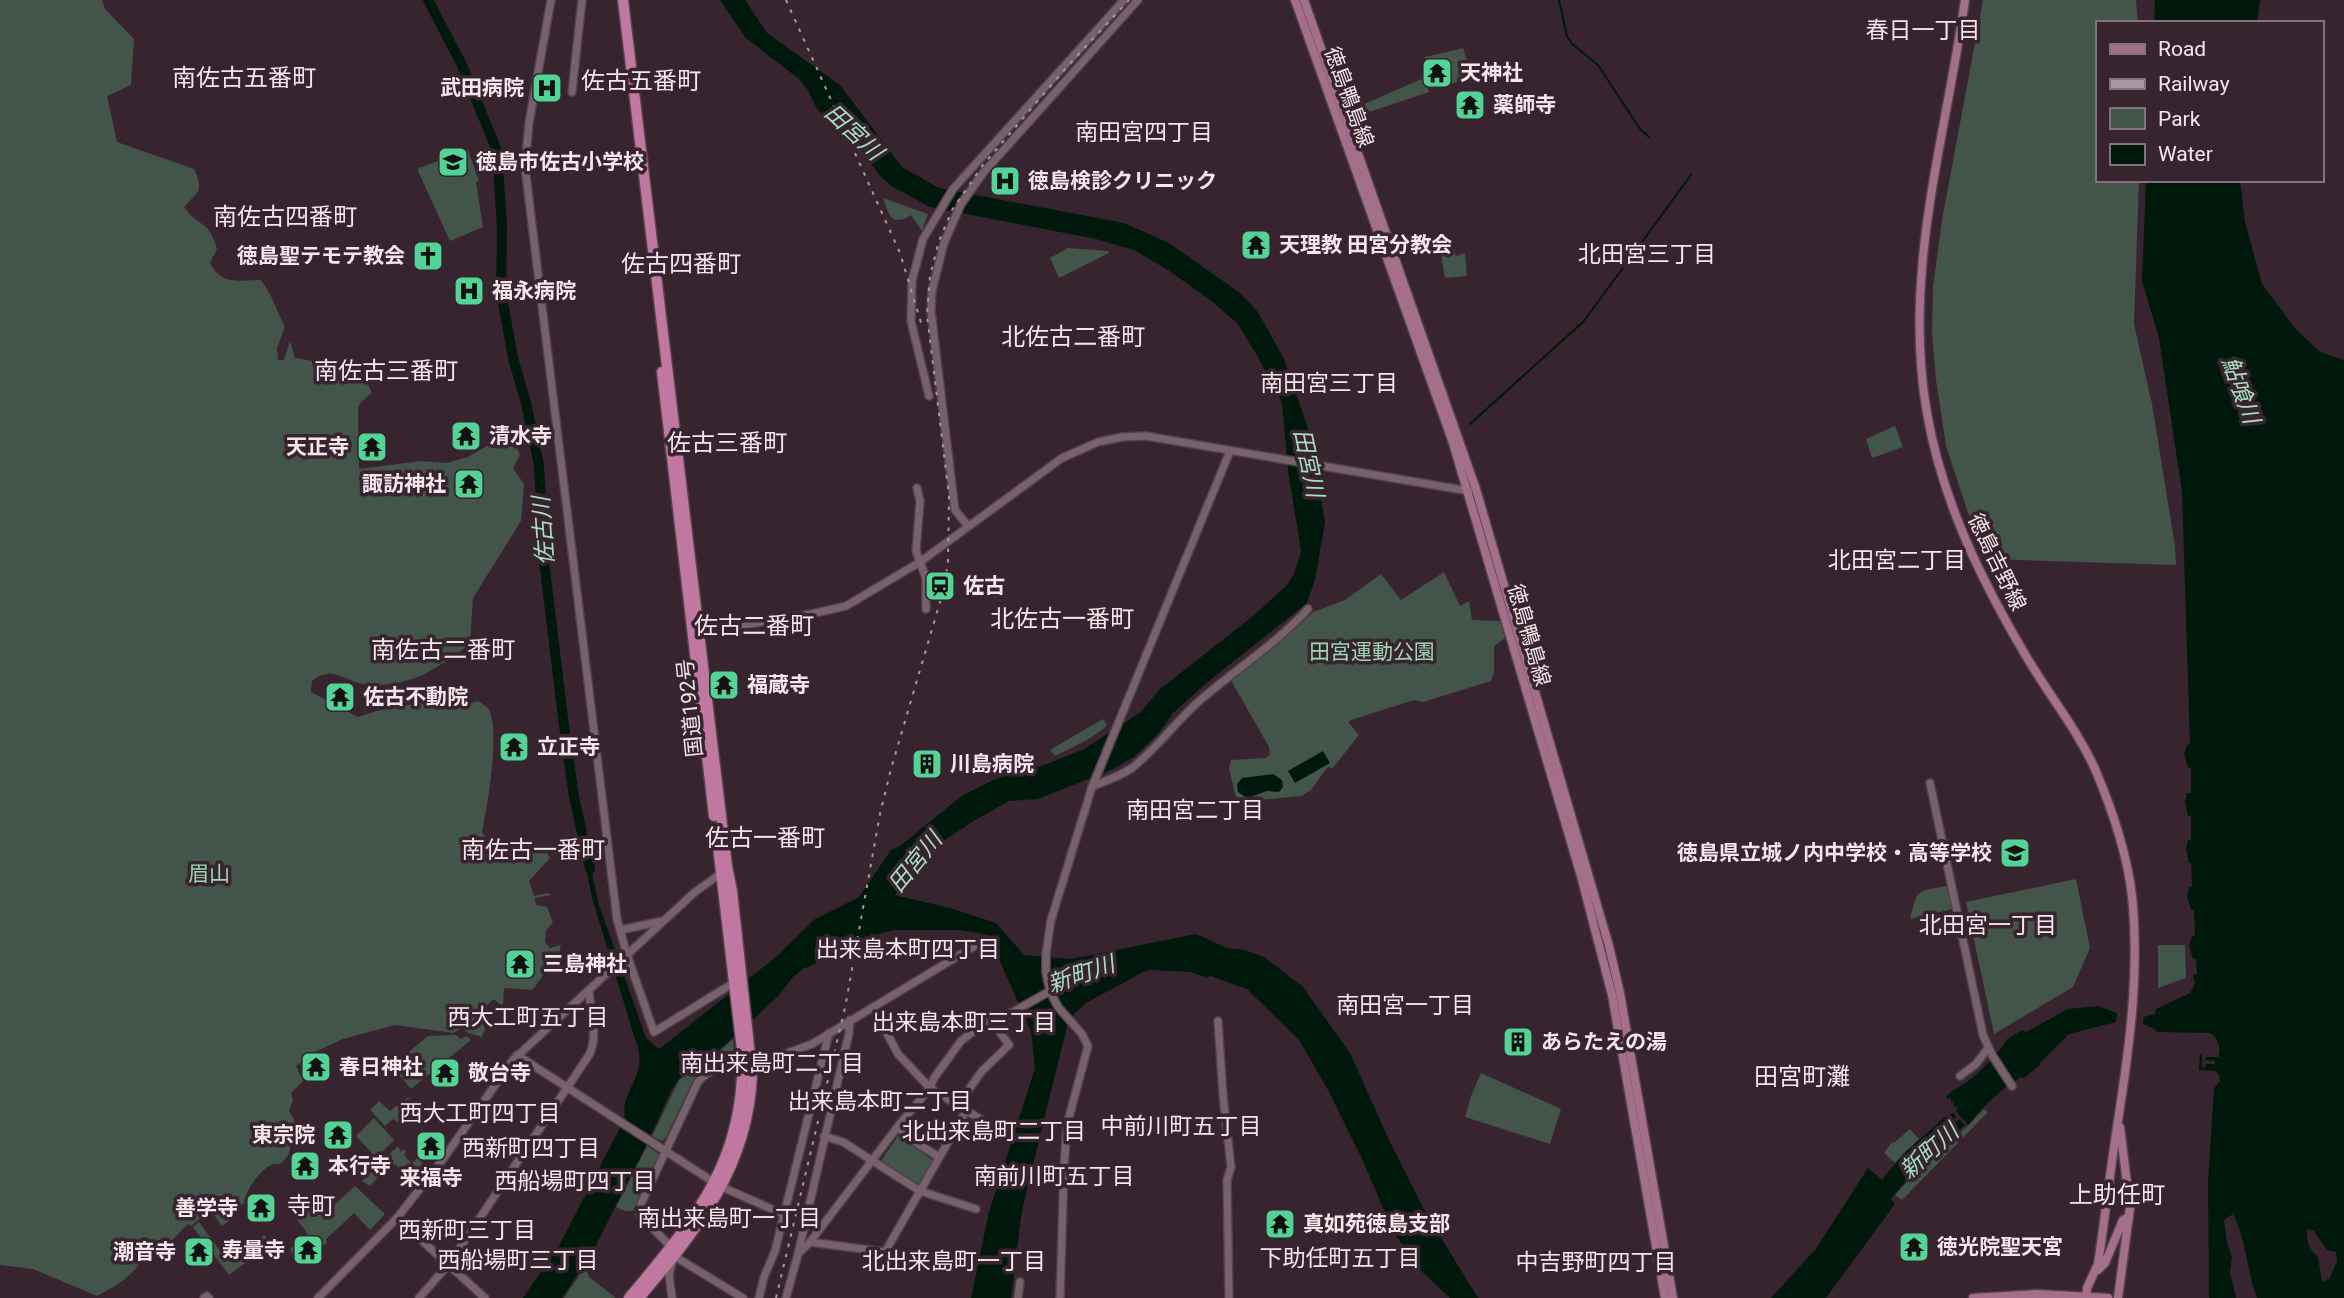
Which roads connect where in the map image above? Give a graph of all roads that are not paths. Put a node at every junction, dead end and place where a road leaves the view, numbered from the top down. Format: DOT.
graph roads {
  1 [pos="551,0"];
  2 [pos="583,0"];
  3 [pos="620,0"];
  4 [pos="1124,0"];
  5 [pos="1138,0"];
  6 [pos="1296,0"];
  7 [pos="1304,0"];
  8 [pos="1965,0"];
  9 [pos="572,92"];
  10 [pos="929,396"];
  11 [pos="1230,452"];
  12 [pos="918,488"];
  13 [pos="1473,490"];
  14 [pos="968,526"];
  15 [pos="920,562"];
  16 [pos="926,609"];
  17 [pos="1308,610"];
  18 [pos="697,633"];
  19 [pos="1093,783"];
  20 [pos="1930,783"];
  21 [pos="724,870"];
  22 [pos="664,921"];
  23 [pos="620,930"];
  24 [pos="978,944"];
  25 [pos="624,958"];
  26 [pos="738,983"];
  27 [pos="589,989"];
  28 [pos="1050,991"];
  29 [pos="873,1007"];
  30 [pos="850,1020"];
  31 [pos="992,1021"];
  32 [pos="1218,1021"];
  33 [pos="830,1033"];
  34 [pos="1990,1051"];
  35 [pos="517,1055"];
  36 [pos="747,1062"];
  37 [pos="1960,1076"];
  38 [pos="2012,1087"];
  39 [pos="567,1088"];
  40 [pos="930,1088"];
  41 [pos="957,1106"];
  42 [pos="966,1111"];
  43 [pos="2119,1116"];
  44 [pos="899,1125"];
  45 [pos="1001,1132"];
  46 [pos="824,1136"];
  47 [pos="666,1151"];
  48 [pos="939,1157"];
  49 [pos="873,1161"];
  50 [pos="718,1185"];
  51 [pos="920,1191"];
  52 [pos="976,1209"];
  53 [pos="785,1215"];
  54 [pos="397,1217"];
  55 [pos="2130,1217"];
  56 [pos="810,1242"];
  57 [pos="673,1251"];
  58 [pos="885,1252"];
  59 [pos="798,1254"];
  60 [pos="449,1264"];
  61 [pos="957,1265"];
  62 [pos="2094,1274"];
  63 [pos="1020,1282"];
  64 [pos="2086,1297"];
  65 [pos="318,1298"];
  66 [pos="419,1298"];
  67 [pos="485,1298"];
  68 [pos="629,1298"];
  69 [pos="639,1298"];
  70 [pos="672,1298"];
  71 [pos="743,1298"];
  72 [pos="759,1298"];
  73 [pos="786,1298"];
  74 [pos="1018,1298"];
  75 [pos="1060,1298"];
  76 [pos="1229,1298"];
  77 [pos="1665,1298"];
  78 [pos="1673,1298"];
  79 [pos="1973,1298"];
  80 [pos="2103,1298"];
  81 [pos="2118,1298"];
  1 -- 23 [label="street"];
  2 -- 9 [label="street"];
  3 -- 18 [label="highway, 国道192号"];
  4 -- 10 [label="street"];
  5 -- 14 [label="street"];
  6 -- 13 [label="main road, 徳島鴨島線"];
  7 -- 13 [label="main road, 徳島鴨島線"];
  8 -- 43 [label="main road, 徳島吉野線"];
  11 -- 13 [label="street"];
  11 -- 14 [label="street"];
  11 -- 19 [label="street"];
  12 -- 15 [label="street"];
  13 -- 77 [label="main road, 徳島鴨島線"];
  13 -- 78 [label="main road, 徳島鴨島線"];
  14 -- 15 [label="street"];
  15 -- 16 [label="street"];
  15 -- 18 [label="street"];
  17 -- 19 [label="street"];
  18 -- 21 [label="highway, 国道192号"];
  19 -- 28 [label="street"];
  20 -- 34 [label="street"];
  21 -- 22 [label="street"];
  21 -- 26 [label="highway, 国道192号"];
  22 -- 23 [label="street"];
  22 -- 25 [label="street"];
  23 -- 25 [label="street"];
  24 -- 29 [label="street"];
  25 -- 26 [label="street"];
  25 -- 27 [label="street"];
  26 -- 36 [label="highway, 国道192号"];
  27 -- 35 [label="street"];
  27 -- 39 [label="street"];
  28 -- 31 [label="street"];
  28 -- 75 [label="street"];
  29 -- 30 [label="street"];
  29 -- 40 [label="street"];
  30 -- 33 [label="street"];
  30 -- 46 [label="street"];
  31 -- 40 [label="street"];
  31 -- 41 [label="street"];
  32 -- 76 [label="street"];
  33 -- 36 [label="street"];
  33 -- 53 [label="street"];
  34 -- 37 [label="street"];
  34 -- 38 [label="street"];
  35 -- 39 [label="street"];
  35 -- 54 [label="street"];
  36 -- 47 [label="street"];
  36 -- 50 [label="highway, 国道192号"];
  39 -- 47 [label="street"];
  39 -- 60 [label="street"];
  40 -- 41 [label="street"];
  40 -- 44 [label="street"];
  41 -- 42 [label="street"];
  42 -- 45 [label="street"];
  42 -- 48 [label="street"];
  43 -- 55 [label="main road, 徳島吉野線"];
  43 -- 62 [label="main road, 徳島吉野線"];
  44 -- 48 [label="street"];
  44 -- 49 [label="street"];
  46 -- 49 [label="street"];
  46 -- 59 [label="street"];
  47 -- 50 [label="street"];
  47 -- 57 [label="street"];
  48 -- 51 [label="street"];
  49 -- 51 [label="street"];
  49 -- 56 [label="street"];
  50 -- 53 [label="street"];
  50 -- 57 [label="highway, 国道192号"];
  51 -- 52 [label="street"];
  51 -- 58 [label="street"];
  53 -- 72 [label="street"];
  54 -- 60 [label="street"];
  54 -- 65 [label="street"];
  55 -- 62 [label="main road"];
  55 -- 81 [label="main road, 徳島吉野線"];
  56 -- 58 [label="street"];
  56 -- 59 [label="street"];
  57 -- 68 [label="highway, 国道192号"];
  57 -- 69 [label="highway, 国道192号"];
  57 -- 70 [label="street"];
  57 -- 71 [label="street"];
  58 -- 61 [label="street"];
  59 -- 73 [label="street"];
  60 -- 66 [label="street"];
  60 -- 67 [label="street"];
  62 -- 64 [label="main road, 徳島吉野線"];
  63 -- 74 [label="street"];
  64 -- 79 [label="main road"];
  64 -- 80 [label="main road"];
}
